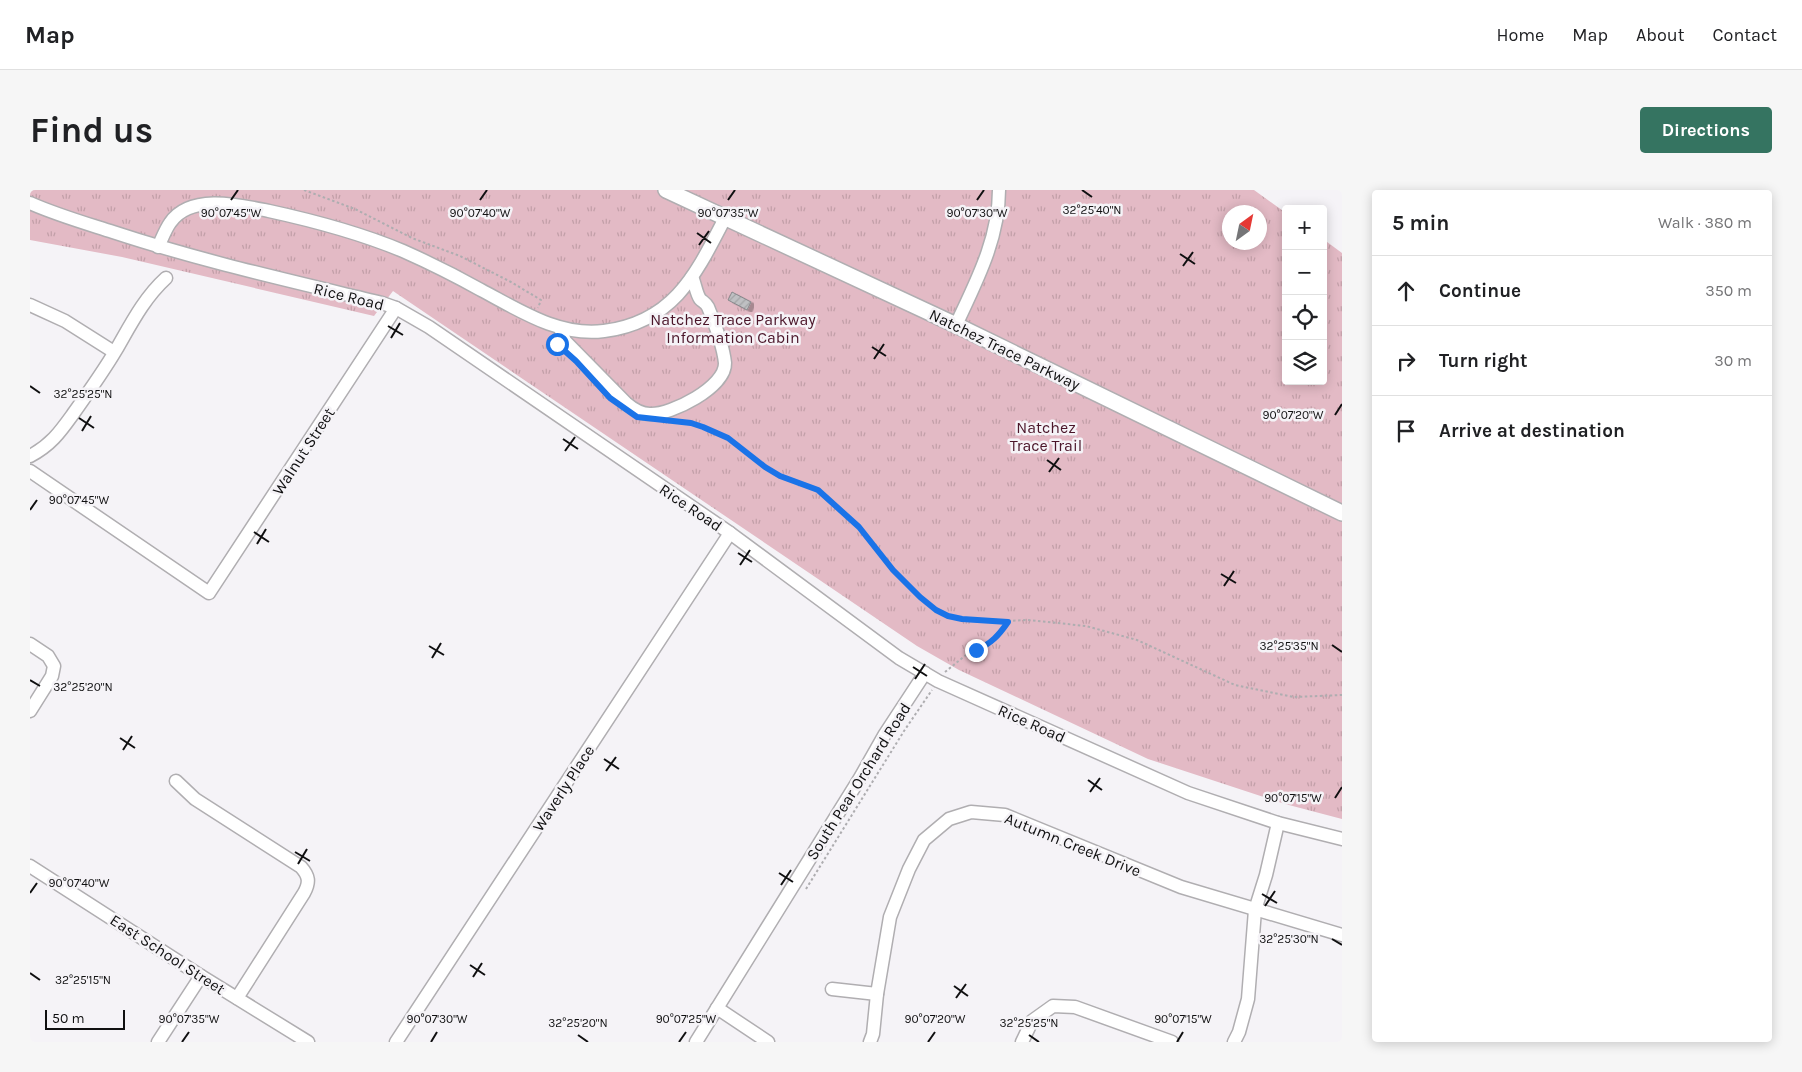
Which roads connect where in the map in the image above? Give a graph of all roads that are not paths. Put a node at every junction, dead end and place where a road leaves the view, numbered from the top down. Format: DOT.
graph roads {
  1 [pos="666,190"];
  2 [pos="999,190"];
  3 [pos="30,203"];
  4 [pos="725,218"];
  5 [pos="158,247"];
  6 [pos="692,277"];
  7 [pos="166,278"];
  8 [pos="30,305"];
  9 [pos="396,308"];
  10 [pos="956,325"];
  11 [pos="560,328"];
  12 [pos="114,352"];
  13 [pos="30,456"];
  14 [pos="30,471"];
  15 [pos="1342,513"];
  16 [pos="730,533"];
  17 [pos="30,644"];
  18 [pos="925,673"];
  19 [pos="30,711"];
  20 [pos="176,781"];
  21 [pos="1278,823"];
  22 [pos="1342,839"];
  23 [pos="30,866"];
  24 [pos="1255,910"];
  25 [pos="1342,935"];
  26 [pos="201,976"];
  27 [pos="832,989"];
  28 [pos="877,994"];
  29 [pos="237,998"];
  30 [pos="717,1008"];
  31 [pos="700,1041"];
  32 [pos="158,1042"];
  33 [pos="308,1042"];
  34 [pos="396,1042"];
  35 [pos="768,1042"];
  36 [pos="870,1042"];
  37 [pos="1022,1042"];
  38 [pos="1172,1042"];
  39 [pos="1234,1042"];
  1 -- 4 [label="main road, Natchez Trace Parkway"];
  2 -- 10 [label="street"];
  3 -- 5 [label="street, Rice Road"];
  4 -- 6 [label="street"];
  4 -- 10 [label="main road, Natchez Trace Parkway"];
  5 -- 9 [label="street, Rice Road"];
  5 -- 11 [label="street"];
  6 -- 11 [label="street"];
  6 -- 11 [label="street"];
  7 -- 12 [label="street"];
  8 -- 12 [label="street"];
  9 -- 14 [label="street, Walnut Street"];
  9 -- 16 [label="street, Rice Road"];
  10 -- 15 [label="main road, Natchez Trace Parkway"];
  12 -- 13 [label="street"];
  16 -- 18 [label="street, Rice Road"];
  16 -- 34 [label="street, Waverly Place"];
  17 -- 19 [label="street"];
  18 -- 21 [label="street, Rice Road"];
  18 -- 30 [label="street, South Pear Orchard Road"];
  20 -- 29 [label="street"];
  21 -- 22 [label="street, Rice Road"];
  21 -- 24 [label="street"];
  23 -- 26 [label="street, East School Street"];
  24 -- 25 [label="street, Autumn Creek Drive"];
  24 -- 28 [label="street, Autumn Creek Drive"];
  24 -- 39 [label="street"];
  26 -- 29 [label="street, East School Street"];
  26 -- 32 [label="street"];
  27 -- 28 [label="street"];
  28 -- 36 [label="street, Autumn Creek Drive"];
  29 -- 33 [label="street, East School Street"];
  30 -- 31 [label="street, South Pear Orchard Road"];
  30 -- 35 [label="street"];
  37 -- 38 [label="street"];
}
